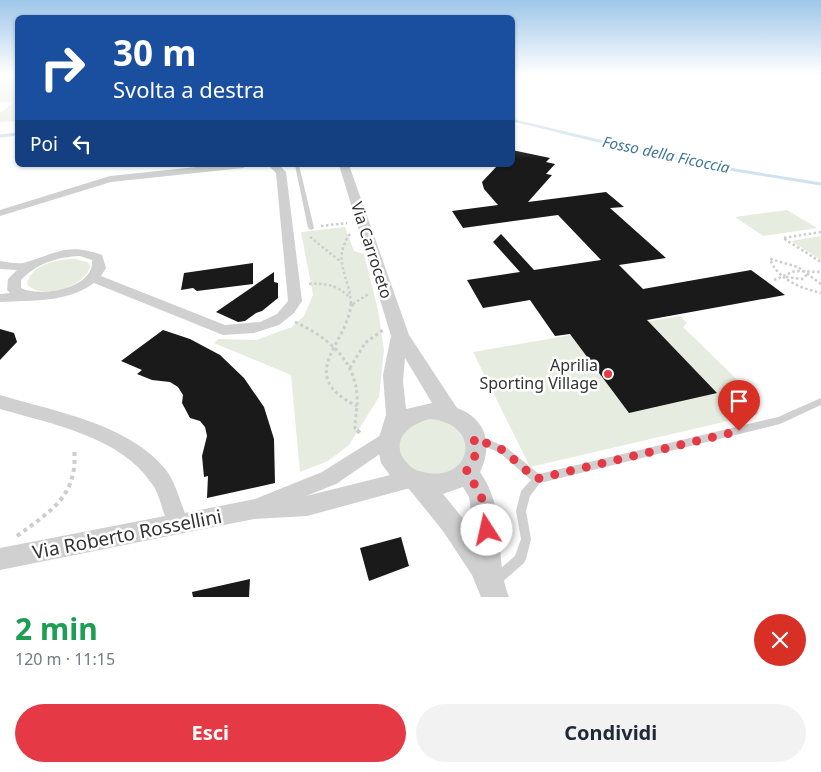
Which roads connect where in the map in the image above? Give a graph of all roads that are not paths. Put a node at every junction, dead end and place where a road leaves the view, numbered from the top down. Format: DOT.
graph roads {
  1 [pos="223,167"];
  2 [pos="275,167"];
  3 [pos="297,167"];
  4 [pos="345,167"];
  5 [pos="0,213"];
  6 [pos="311,228"];
  7 [pos="0,265"];
  8 [pos="28,267"];
  9 [pos="93,278"];
  10 [pos="13,285"];
  11 [pos="0,292"];
  12 [pos="25,296"];
  13 [pos="0,298"];
  14 [pos="392,332"];
  15 [pos="821,401"];
  16 [pos="0,402"];
  17 [pos="449,413"];
  18 [pos="389,436"];
  19 [pos="474,438"];
  20 [pos="466,472"];
  21 [pos="536,479"];
  22 [pos="414,481"];
  23 [pos="254,508"];
  24 [pos="178,523"];
  25 [pos="0,559"];
  26 [pos="493,590"];
  1 -- 5 [label="street"];
  2 -- 9 [label="street"];
  3 -- 6 [label="lane"];
  4 -- 14 [label="street, Via Carroceto"];
  7 -- 8 [label="street"];
  8 -- 9 [label="street"];
  8 -- 10 [label="street"];
  9 -- 12 [label="street"];
  10 -- 11 [label="street"];
  10 -- 12 [label="street"];
  12 -- 13 [label="street"];
  14 -- 17 [label="street, Via Carroceto"];
  14 -- 18 [label="street, Via Carroceto"];
  15 -- 21 [label="lane"];
  16 -- 24 [label="street"];
  17 -- 18 [label="street"];
  17 -- 19 [label="street, Via Carroceto"];
  18 -- 22 [label="street, Via Carroceto"];
  18 -- 23 [label="street, Via Roberto Rossellini"];
  19 -- 20 [label="street"];
  19 -- 21 [label="lane"];
  20 -- 22 [label="street"];
  20 -- 26 [label="street"];
  21 -- 26 [label="lane"];
  22 -- 23 [label="street, Via Roberto Rossellini"];
  22 -- 26 [label="street, Via Carroceto"];
  23 -- 24 [label="street, Via Roberto Rossellini"];
  24 -- 25 [label="street, Via Roberto Rossellini"];
}
